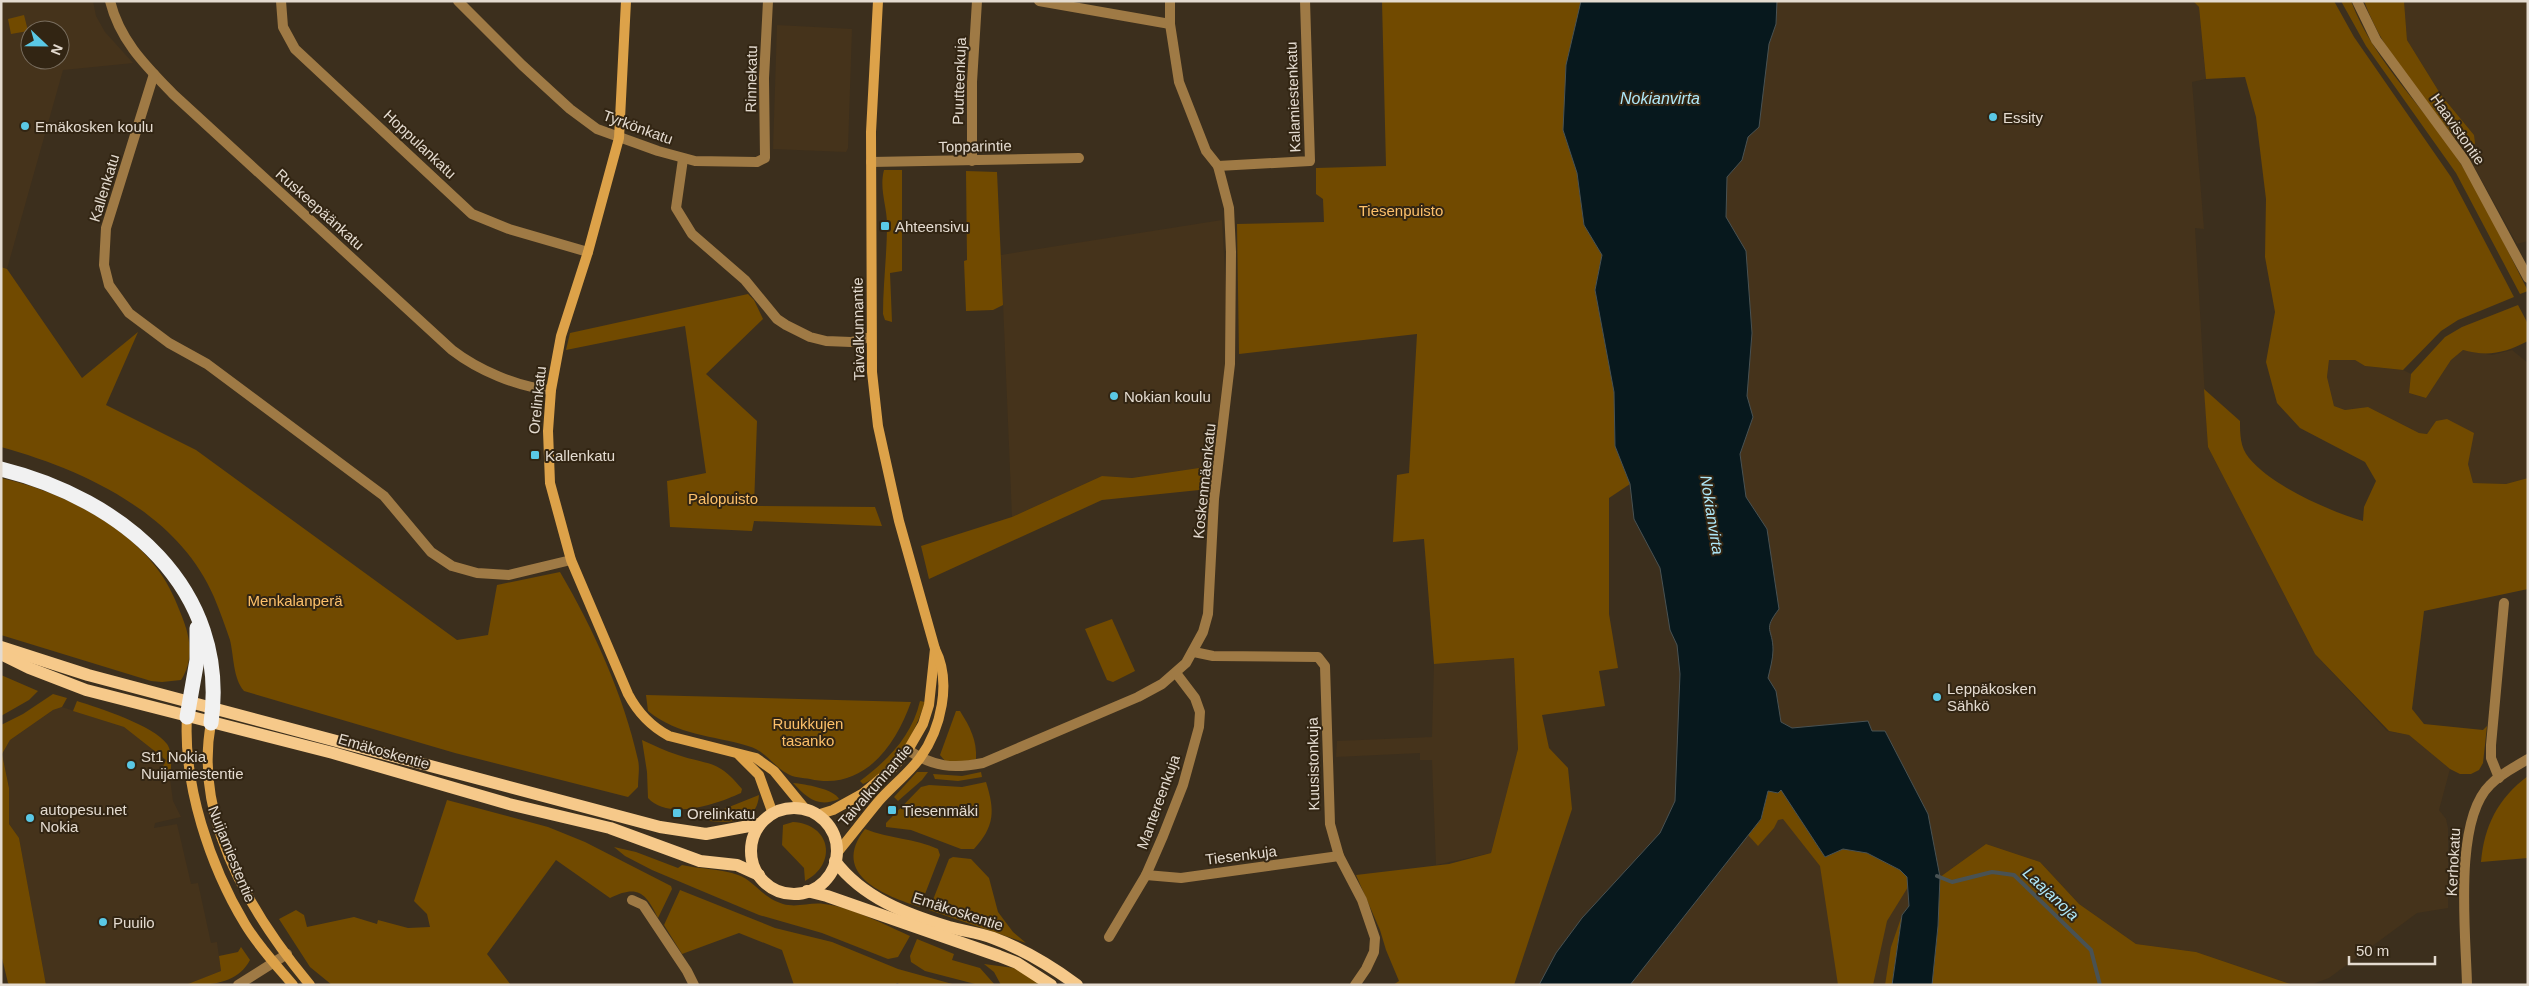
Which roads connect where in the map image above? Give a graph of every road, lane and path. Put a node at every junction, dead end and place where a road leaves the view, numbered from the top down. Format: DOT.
graph roads {
  1 [pos="110,1"];
  2 [pos="281,1"];
  3 [pos="458,1"];
  4 [pos="626,1"];
  5 [pos="768,1"];
  6 [pos="878,1"];
  7 [pos="977,1"];
  8 [pos="1038,1"];
  9 [pos="1170,1"];
  10 [pos="1305,1"];
  11 [pos="2357,1"];
  12 [pos="1170,24"];
  13 [pos="154,74"];
  14 [pos="619,138"];
  15 [pos="765,158"];
  16 [pos="1079,158"];
  17 [pos="683,159"];
  18 [pos="972,161"];
  19 [pos="871,162"];
  20 [pos="1218,166"];
  21 [pos="588,252"];
  22 [pos="2528,278"];
  23 [pos="871,337"];
  24 [pos="551,390"];
  25 [pos="1,469"];
  26 [pos="571,560"];
  27 [pos="2504,603"];
  28 [pos="196,616"];
  29 [pos="1,647"];
  30 [pos="934,649"];
  31 [pos="1194,652"];
  32 [pos="1,654"];
  33 [pos="1176,673"];
  34 [pos="214,708"];
  35 [pos="188,709"];
  36 [pos="211,723"];
  37 [pos="908,750"];
  38 [pos="739,755"];
  39 [pos="920,758"];
  40 [pos="2528,759"];
  41 [pos="2499,778"];
  42 [pos="812,812"];
  43 [pos="773,814"];
  44 [pos="760,824"];
  45 [pos="1339,856"];
  46 [pos="836,857"];
  47 [pos="759,875"];
  48 [pos="1146,875"];
  49 [pos="807,892"];
  50 [pos="632,900"];
  51 [pos="1109,938"];
  52 [pos="287,954"];
  53 [pos="275,963"];
  54 [pos="238,985"];
  55 [pos="293,985"];
  56 [pos="310,985"];
  57 [pos="694,985"];
  58 [pos="1051,985"];
  59 [pos="1076,985"];
  60 [pos="1355,985"];
  61 [pos="2466,985"];
  1 -- 13 [label="street, Ruskeepäänkatu"];
  2 -- 21 [label="street, Hoppulankatu"];
  3 -- 14 [label="street, Tyrkönkatu"];
  4 -- 14 [label="main road, Orelinkatu"];
  5 -- 15 [label="street, Rinnekatu"];
  6 -- 19 [label="main road, Taivalkunnantie"];
  7 -- 18 [label="street, Puutteenkuja"];
  8 -- 12 [label="street"];
  9 -- 12 [label="street, Koskenmäenkatu"];
  10 -- 20 [label="street, Kalamiestenkatu"];
  11 -- 22 [label="street, Haavistontie"];
  12 -- 20 [label="street, Koskenmäenkatu"];
  13 -- 24 [label="street, Ruskeepäänkatu"];
  13 -- 26 [label="street, Kallenkatu"];
  14 -- 17 [label="street, Tyrkönkatu"];
  14 -- 21 [label="main road, Orelinkatu"];
  15 -- 17 [label="street, Tyrkönkatu"];
  16 -- 18 [label="street, Topparintie"];
  17 -- 23 [label="street"];
  18 -- 19 [label="street, Topparintie"];
  19 -- 23 [label="main road, Taivalkunnantie"];
  20 -- 31 [label="street, Koskenmäenkatu"];
  21 -- 24 [label="main road, Orelinkatu"];
  23 -- 30 [label="main road, Taivalkunnantie"];
  24 -- 26 [label="main road, Orelinkatu"];
  25 -- 28 [label="highway"];
  26 -- 38 [label="main road, Orelinkatu"];
  27 -- 41 [label="street"];
  28 -- 34 [label="highway"];
  28 -- 35 [label="highway"];
  29 -- 35 [label="main road, Emäkoskentie"];
  30 -- 37 [label="main road, Taivalkunnantie"];
  30 -- 39 [label="main road, Taivalkunnantie"];
  31 -- 33 [label="street, Koskenmäenkatu"];
  31 -- 45 [label="street, Kuusistonkuja"];
  32 -- 35 [label="main road, Emäkoskentie"];
  33 -- 39 [label="street, Koskenmäenkatu"];
  33 -- 48 [label="street, Mantereenkuja"];
  34 -- 35 [label="main road, Emäkoskentie"];
  34 -- 36 [label="highway"];
  34 -- 44 [label="main road, Emäkoskentie"];
  35 -- 36 [label="main road, Emäkoskentie"];
  35 -- 53 [label="main road, Nuijamiestentie"];
  36 -- 47 [label="main road, Emäkoskentie"];
  36 -- 52 [label="main road, Nuijamiestentie"];
  37 -- 39 [label="street, Koskenmäenkatu"];
  37 -- 42 [label="main road, Taivalkunnantie"];
  38 -- 42 [label="main road, Orelinkatu"];
  38 -- 43 [label="main road, Orelinkatu"];
  39 -- 46 [label="main road, Taivalkunnantie"];
  40 -- 41 [label="street, Kerhokatu"];
  41 -- 61 [label="street, Kerhokatu"];
  42 -- 43 [label="main road"];
  42 -- 46 [label="main road"];
  43 -- 44 [label="main road"];
  44 -- 47 [label="main road"];
  45 -- 48 [label="street, Tiesenkuja"];
  45 -- 60 [label="street, Kuusistonkuja"];
  46 -- 49 [label="main road"];
  46 -- 59 [label="main road, Emäkoskentie"];
  47 -- 49 [label="main road"];
  48 -- 51 [label="street, Mantereenkuja"];
  49 -- 58 [label="main road, Emäkoskentie"];
  50 -- 57 [label="street"];
  52 -- 53 [label="street"];
  52 -- 56 [label="main road, Nuijamiestentie"];
  53 -- 54 [label="street"];
  53 -- 55 [label="main road, Nuijamiestentie"];
}
